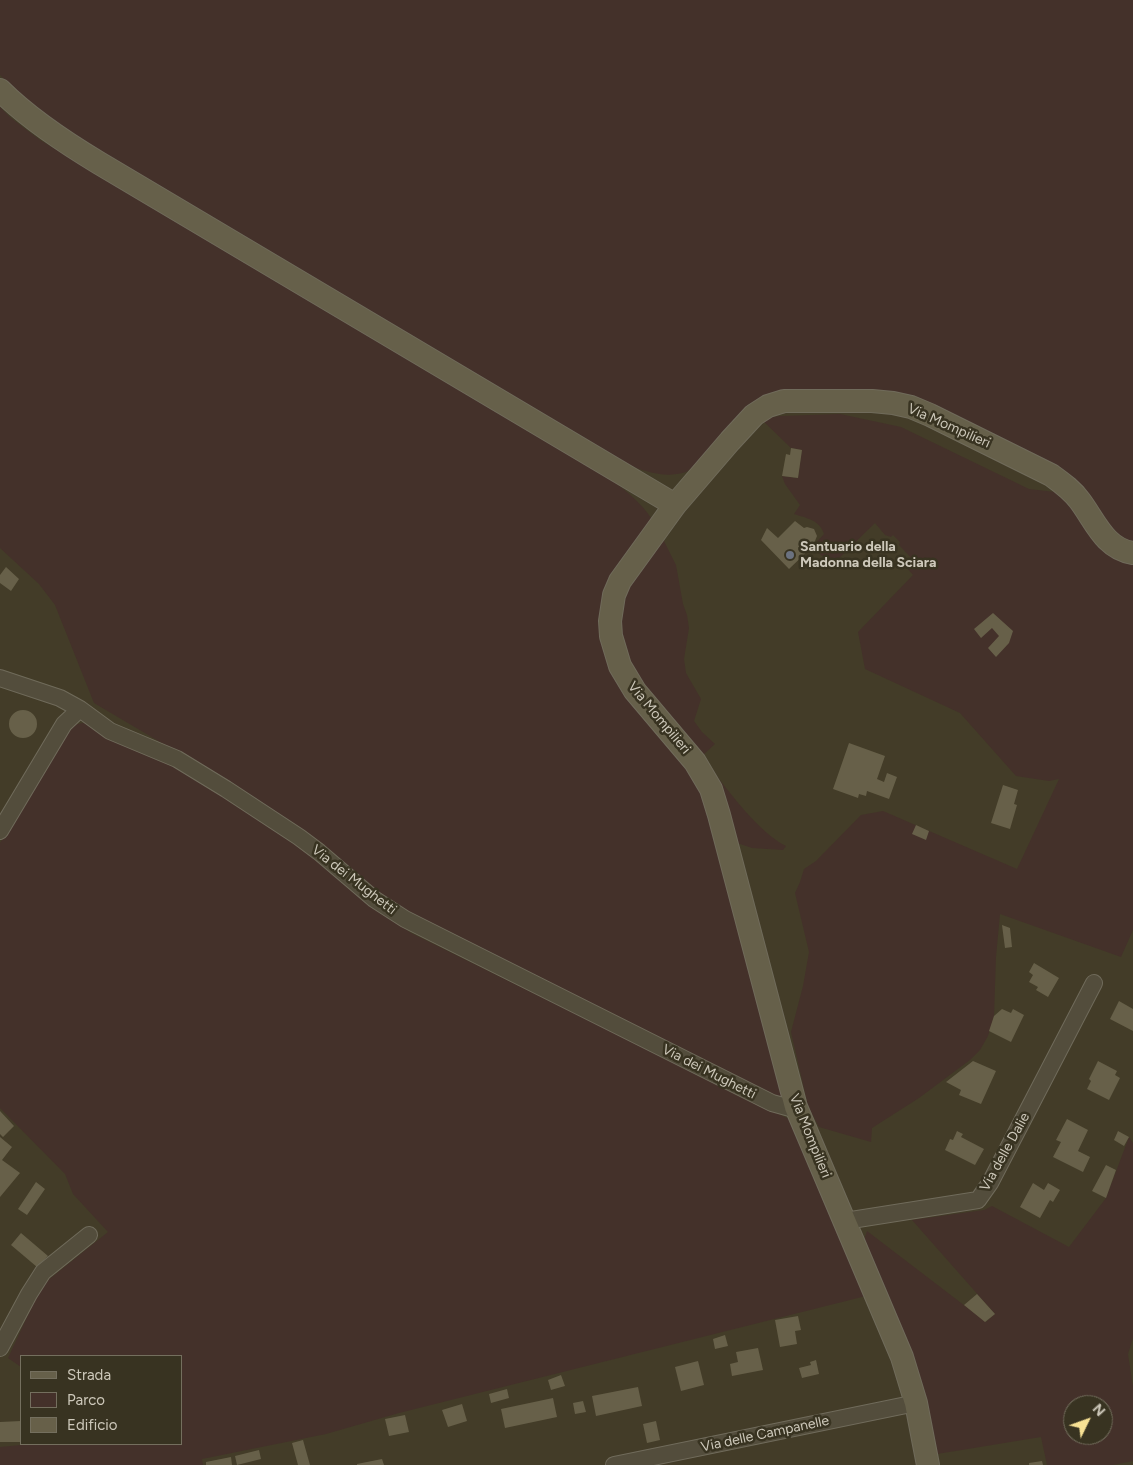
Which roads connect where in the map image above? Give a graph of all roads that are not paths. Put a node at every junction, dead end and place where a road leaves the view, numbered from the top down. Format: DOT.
graph roads {
  1 [pos="0,90"];
  2 [pos="675,505"];
  3 [pos="1133,553"];
  4 [pos="0,678"];
  5 [pos="80,709"];
  6 [pos="0,832"];
  7 [pos="1094,983"];
  8 [pos="796,1107"];
  9 [pos="845,1221"];
  10 [pos="89,1235"];
  11 [pos="0,1348"];
  12 [pos="916,1403"];
  13 [pos="614,1465"];
  14 [pos="928,1465"];
  1 -- 2 [label="street"];
  2 -- 3 [label="street, Via Mompilieri"];
  2 -- 8 [label="street, Via Mompilieri"];
  4 -- 5 [label="street, Via dei Mughetti"];
  5 -- 6 [label="street"];
  5 -- 8 [label="street, Via dei Mughetti"];
  7 -- 9 [label="street, Via delle Dalie"];
  8 -- 9 [label="street, Via Mompilieri"];
  9 -- 12 [label="street, Via Mompilieri"];
  10 -- 11 [label="street"];
  12 -- 13 [label="street, Via delle Campanelle"];
  12 -- 14 [label="street, Via Mompilieri"];
}
